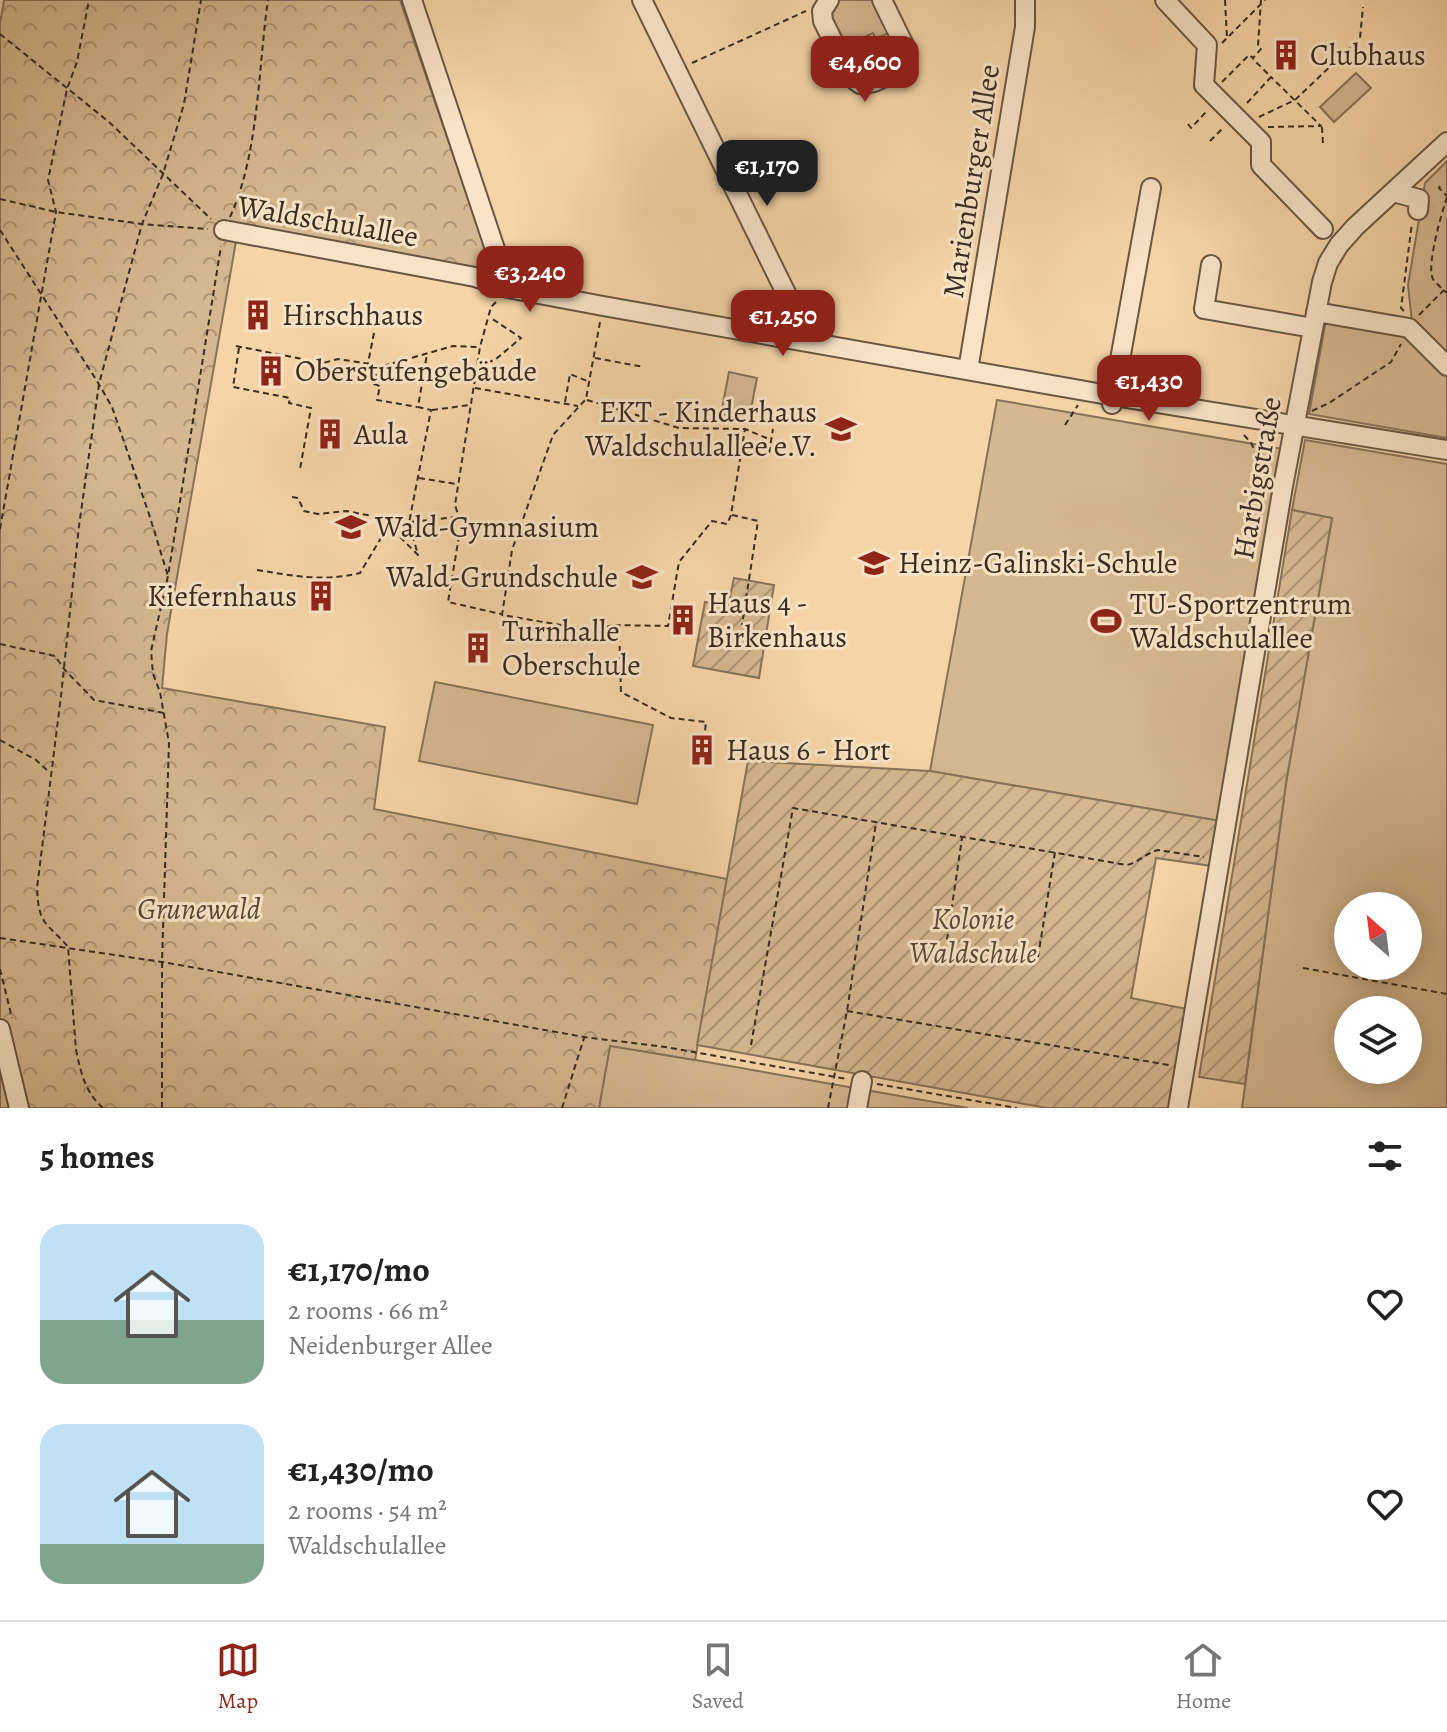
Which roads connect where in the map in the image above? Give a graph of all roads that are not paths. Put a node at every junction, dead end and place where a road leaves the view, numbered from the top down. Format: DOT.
graph roads {
  1 [pos="412,0"];
  2 [pos="642,0"];
  3 [pos="882,0"];
  4 [pos="1025,0"];
  5 [pos="1165,0"];
  6 [pos="826,6"];
  7 [pos="1447,142"];
  8 [pos="1151,188"];
  9 [pos="1393,192"];
  10 [pos="1417,204"];
  11 [pos="1323,229"];
  12 [pos="224,230"];
  13 [pos="1211,265"];
  14 [pos="503,294"];
  15 [pos="1315,320"];
  16 [pos="810,342"];
  17 [pos="1447,366"];
  18 [pos="968,370"];
  19 [pos="1113,400"];
  20 [pos="1301,419"];
  21 [pos="1447,450"];
  22 [pos="0,1029"];
  23 [pos="862,1081"];
  24 [pos="19,1108"];
  25 [pos="857,1108"];
  26 [pos="1178,1108"];
  1 -- 14 [label="street"];
  2 -- 16 [label="street"];
  3 -- 6 [label="street"];
  4 -- 18 [label="street, Marienburger Allee"];
  5 -- 11 [label="street"];
  7 -- 9 [label="street, Harbigstraße"];
  8 -- 19 [label="street"];
  9 -- 10 [label="street"];
  9 -- 15 [label="street, Harbigstraße"];
  12 -- 14 [label="street, Waldschulallee"];
  13 -- 15 [label="street"];
  14 -- 16 [label="street, Waldschulallee"];
  15 -- 17 [label="street"];
  15 -- 20 [label="street, Harbigstraße"];
  16 -- 18 [label="street, Waldschulallee"];
  18 -- 19 [label="street, Waldschulallee"];
  19 -- 20 [label="street, Waldschulallee"];
  20 -- 21 [label="street, Waldschulallee"];
  20 -- 26 [label="street, Harbigstraße"];
  22 -- 24 [label="street"];
  23 -- 25 [label="street"];
}
